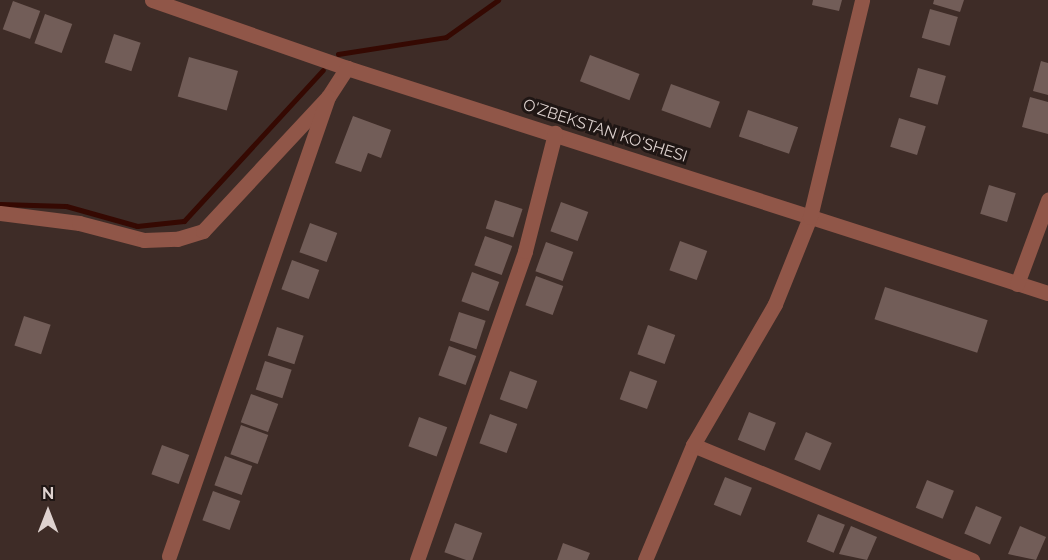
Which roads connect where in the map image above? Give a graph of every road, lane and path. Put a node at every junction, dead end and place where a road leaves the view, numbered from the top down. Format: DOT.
graph roads {
  1 [pos="152,0"];
  2 [pos="862,0"];
  3 [pos="347,68"];
  4 [pos="328,97"];
  5 [pos="555,133"];
  6 [pos="1048,200"];
  7 [pos="0,213"];
  8 [pos="810,217"];
  9 [pos="1017,284"];
  10 [pos="1048,293"];
  11 [pos="693,445"];
  12 [pos="169,556"];
  13 [pos="417,560"];
  14 [pos="645,560"];
  15 [pos="972,560"];
  1 -- 3 [label="street, O'ZBEKSTAN KO'SHESI"];
  2 -- 8 [label="street"];
  3 -- 4 [label="street"];
  3 -- 5 [label="street, O'ZBEKSTAN KO'SHESI"];
  4 -- 7 [label="street"];
  4 -- 12 [label="street"];
  5 -- 8 [label="street, O'ZBEKSTAN KO'SHESI"];
  5 -- 13 [label="street"];
  6 -- 9 [label="street"];
  8 -- 9 [label="street, O'ZBEKSTAN KO'SHESI"];
  8 -- 11 [label="street"];
  9 -- 10 [label="street, O'ZBEKSTAN KO'SHESI"];
  11 -- 14 [label="street"];
  11 -- 15 [label="street"];
}
